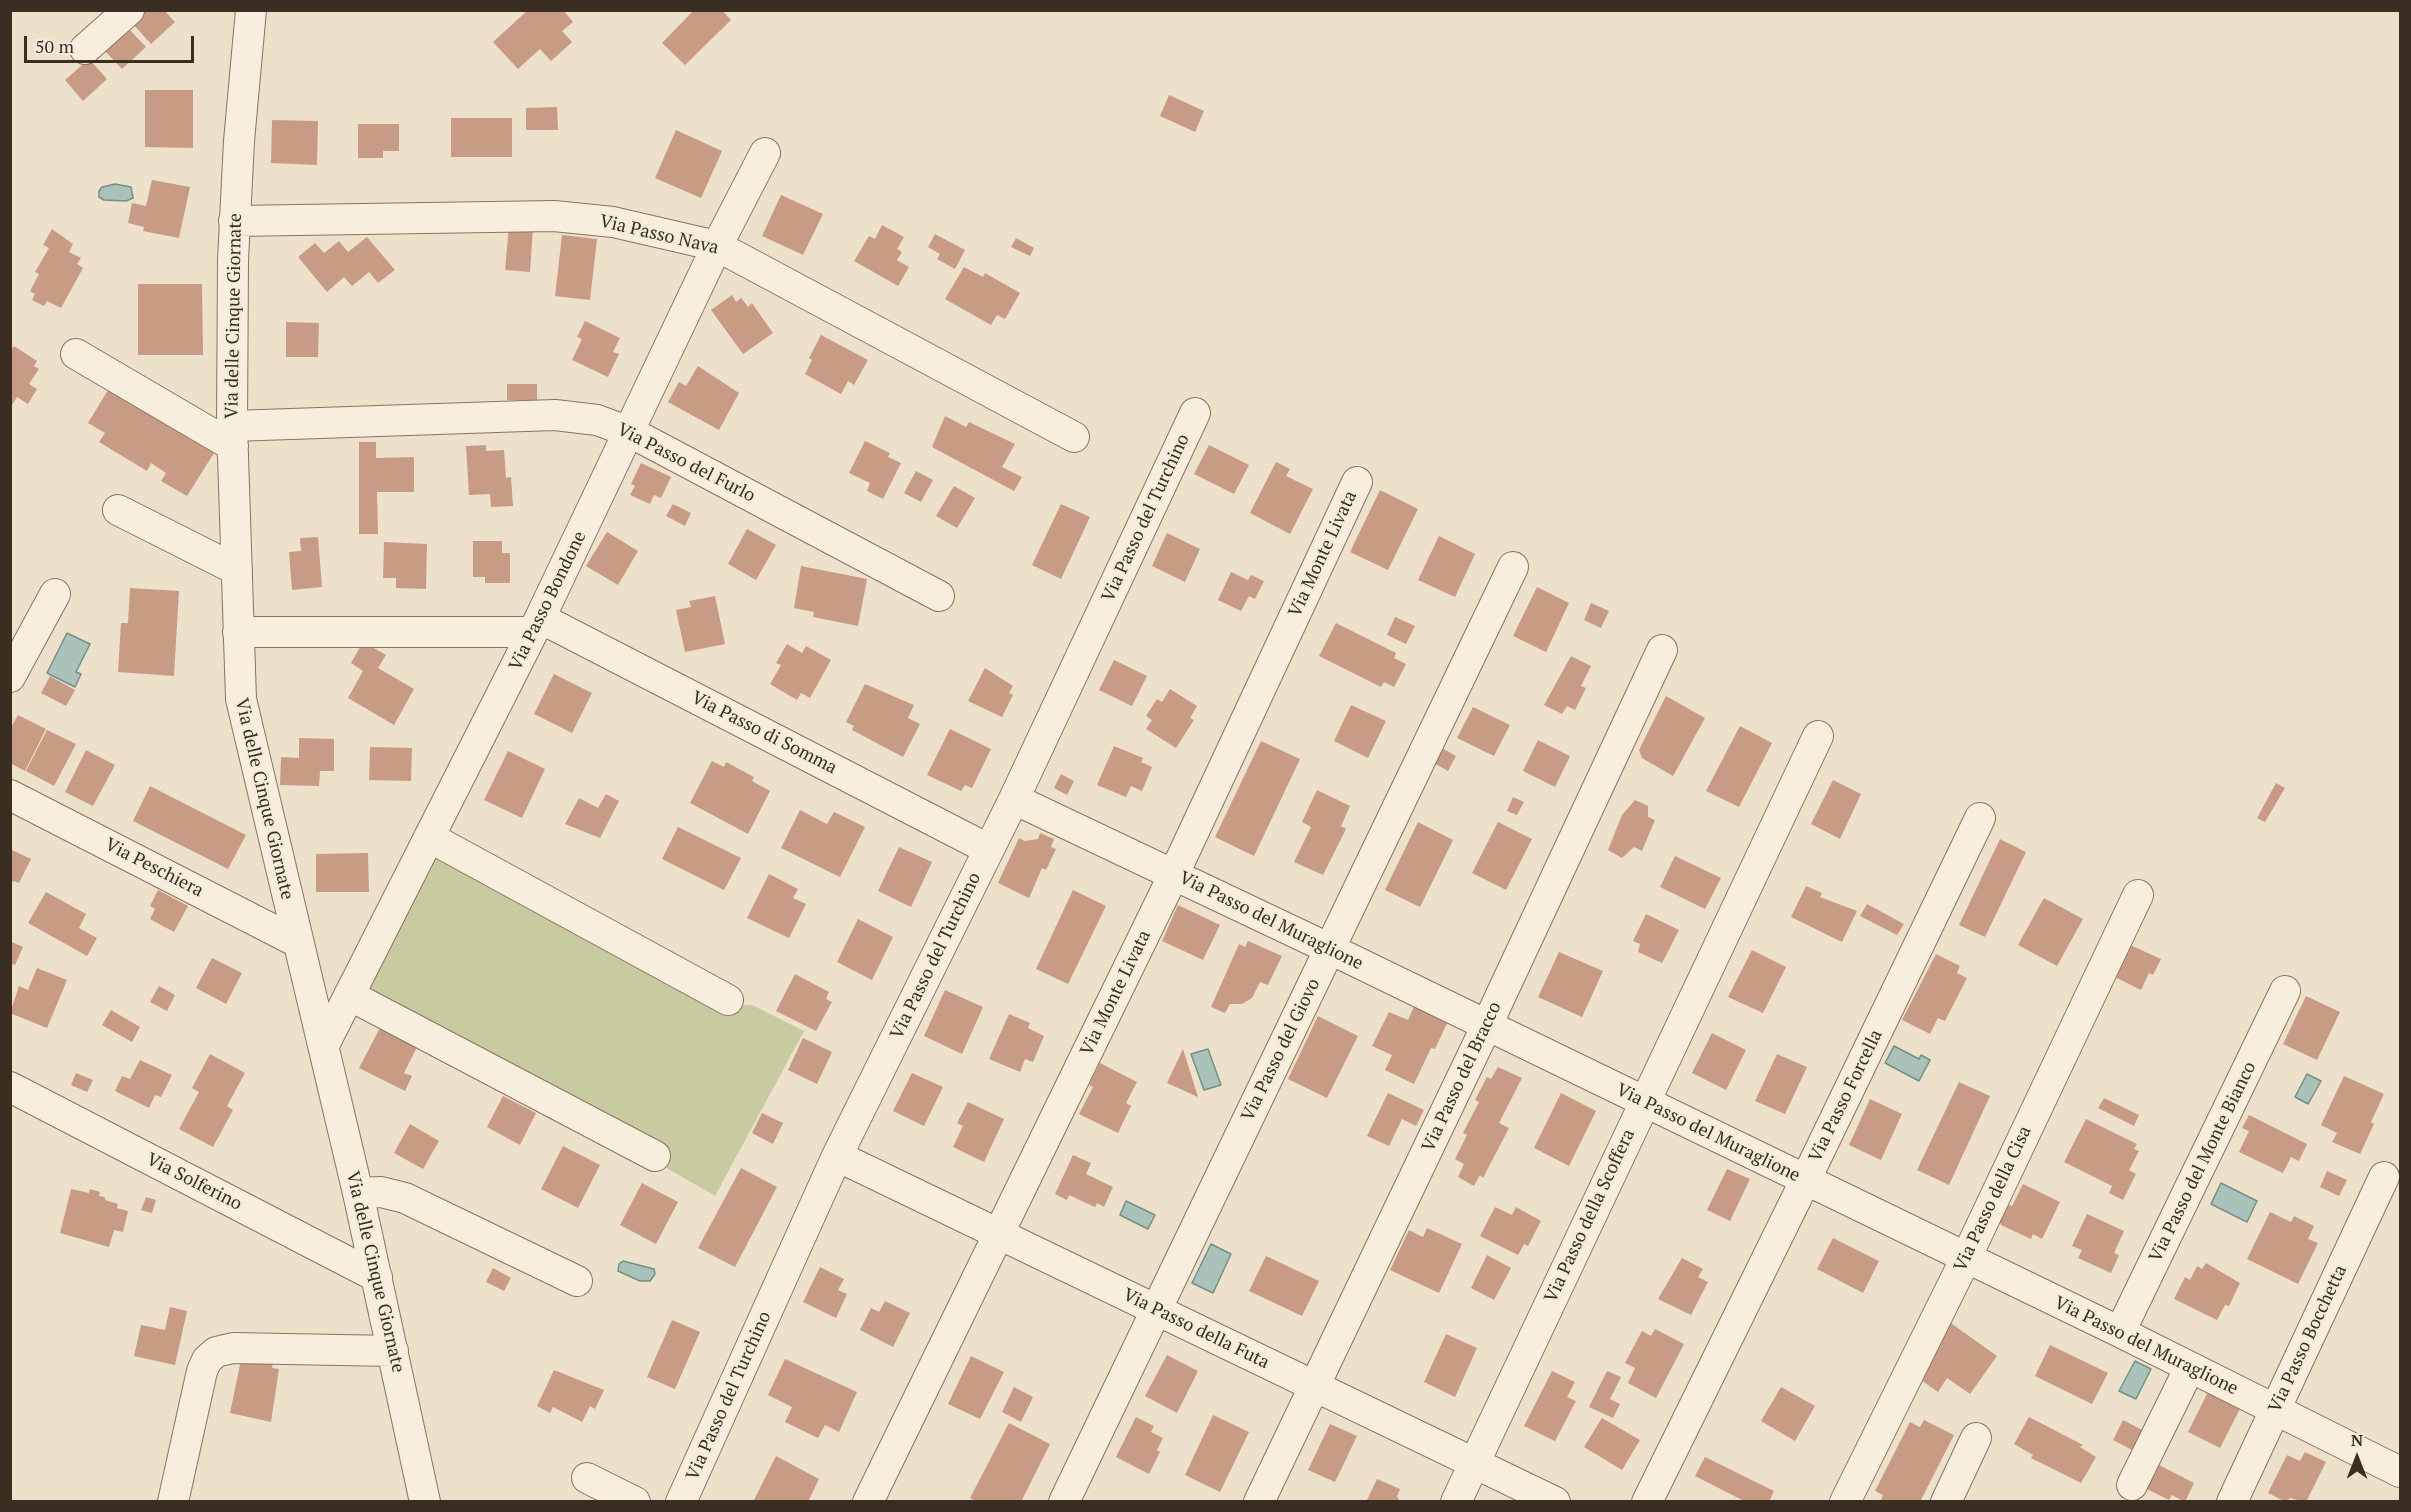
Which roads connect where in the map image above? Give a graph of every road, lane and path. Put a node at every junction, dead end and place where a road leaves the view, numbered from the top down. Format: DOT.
graph roads {
  1 [pos="129,10"];
  2 [pos="251,10"];
  3 [pos="85,49"];
  4 [pos="765,153"];
  5 [pos="234,221"];
  6 [pos="717,246"];
  7 [pos="76,354"];
  8 [pos="1195,413"];
  9 [pos="630,432"];
  10 [pos="232,436"];
  11 [pos="1074,437"];
  12 [pos="1357,482"];
  13 [pos="118,510"];
  14 [pos="1513,567"];
  15 [pos="237,570"];
  16 [pos="55,594"];
  17 [pos="939,596"];
  18 [pos="536,625"];
  19 [pos="238,632"];
  20 [pos="1662,650"];
  21 [pos="10,677"];
  22 [pos="1818,736"];
  23 [pos="10,795"];
  24 [pos="1014,799"];
  25 [pos="1980,818"];
  26 [pos="429,837"];
  27 [pos="988,849"];
  28 [pos="1174,874"];
  29 [pos="2138,894"];
  30 [pos="297,942"];
  31 [pos="1330,949"];
  32 [pos="2285,991"];
  33 [pos="349,995"];
  34 [pos="728,1000"];
  35 [pos="1487,1025"];
  36 [pos="324,1045"];
  37 [pos="10,1087"];
  38 [pos="1644,1102"];
  39 [pos="655,1156"];
  40 [pos="837,1156"];
  41 [pos="2384,1177"];
  42 [pos="1806,1181"];
  43 [pos="358,1193"];
  44 [pos="998,1234"];
  45 [pos="1966,1258"];
  46 [pos="377,1277"];
  47 [pos="577,1281"];
  48 [pos="1155,1310"];
  49 [pos="2120,1332"];
  50 [pos="393,1351"];
  51 [pos="2190,1367"];
  52 [pos="1314,1386"];
  53 [pos="2276,1410"];
  54 [pos="1976,1438"];
  55 [pos="1474,1463"];
  56 [pos="2400,1472"];
  57 [pos="587,1478"];
  58 [pos="2132,1485"];
  59 [pos="173,1502"];
  60 [pos="424,1502"];
  61 [pos="635,1502"];
  62 [pos="681,1502"];
  63 [pos="868,1502"];
  64 [pos="1064,1502"];
  65 [pos="1259,1502"];
  66 [pos="1456,1502"];
  67 [pos="1555,1502"];
  68 [pos="1647,1502"];
  69 [pos="1845,1502"];
  70 [pos="1946,1502"];
  71 [pos="2232,1502"];
  1 -- 3 [label="street"];
  2 -- 5 [label="street, Via delle Cinque Giornate"];
  4 -- 6 [label="street, Via Passo Bondone"];
  5 -- 6 [label="street, Via Passo Nava"];
  5 -- 10 [label="street, Via delle Cinque Giornate"];
  6 -- 9 [label="street, Via Passo Bondone"];
  6 -- 11 [label="street, Via Passo Nava"];
  7 -- 10 [label="street"];
  8 -- 24 [label="street, Via Passo del Turchino"];
  9 -- 10 [label="street, Via Passo del Furlo"];
  9 -- 17 [label="street, Via Passo del Furlo"];
  9 -- 18 [label="street, Via Passo Bondone"];
  10 -- 15 [label="street, Via delle Cinque Giornate"];
  12 -- 28 [label="street, Via Monte Livata"];
  13 -- 15 [label="street"];
  14 -- 31 [label="street, Via Passo del Giovo"];
  15 -- 19 [label="street, Via delle Cinque Giornate"];
  16 -- 21 [label="street"];
  18 -- 19 [label="street, Via Passo di Somma"];
  18 -- 26 [label="street, Via Passo Bondone"];
  18 -- 27 [label="street, Via Passo di Somma"];
  19 -- 30 [label="street, Via delle Cinque Giornate"];
  20 -- 35 [label="street, Via Passo del Bracco"];
  22 -- 38 [label="street, Via Passo della Scoffera"];
  23 -- 30 [label="street, Via Peschiera"];
  24 -- 27 [label="street, Via Passo del Turchino"];
  24 -- 28 [label="street, Via Passo del Muraglione"];
  25 -- 42 [label="street, Via Passo Forcella"];
  26 -- 33 [label="street, Via Passo Bondone"];
  26 -- 34 [label="street"];
  27 -- 40 [label="street, Via Passo del Turchino"];
  28 -- 31 [label="street, Via Passo del Muraglione"];
  28 -- 44 [label="street, Via Monte Livata"];
  29 -- 45 [label="street, Via Passo della Cisa"];
  30 -- 36 [label="street, Via delle Cinque Giornate"];
  31 -- 35 [label="street, Via Passo del Muraglione"];
  31 -- 48 [label="street, Via Passo del Giovo"];
  32 -- 49 [label="street, Via Passo del Monte Bianco"];
  33 -- 36 [label="street, Via Passo Bondone"];
  33 -- 39 [label="street"];
  35 -- 38 [label="street, Via Passo del Muraglione"];
  35 -- 52 [label="street, Via Passo del Bracco"];
  36 -- 43 [label="street, Via delle Cinque Giornate"];
  37 -- 46 [label="street, Via Solferino"];
  38 -- 42 [label="street, Via Passo del Muraglione"];
  38 -- 55 [label="street, Via Passo della Scoffera"];
  40 -- 44 [label="street, Via Passo della Futa"];
  40 -- 62 [label="street, Via Passo del Turchino"];
  41 -- 53 [label="street, Via Passo Bocchetta"];
  42 -- 45 [label="street, Via Passo del Muraglione"];
  42 -- 68 [label="street, Via Passo Forcella"];
  43 -- 46 [label="street, Via delle Cinque Giornate"];
  43 -- 47 [label="street"];
  44 -- 48 [label="street, Via Passo della Futa"];
  44 -- 63 [label="street, Via Monte Livata"];
  45 -- 49 [label="street, Via Passo del Muraglione"];
  45 -- 69 [label="street, Via Passo della Cisa"];
  46 -- 50 [label="street, Via delle Cinque Giornate"];
  48 -- 52 [label="street, Via Passo della Futa"];
  48 -- 64 [label="street, Via Passo del Giovo"];
  49 -- 51 [label="street, Via Passo del Muraglione"];
  50 -- 59 [label="street"];
  50 -- 60 [label="street, Via delle Cinque Giornate"];
  51 -- 53 [label="street, Via Passo del Muraglione"];
  51 -- 58 [label="street"];
  52 -- 55 [label="street, Via Passo della Futa"];
  52 -- 65 [label="street, Via Passo del Bracco"];
  53 -- 56 [label="street, Via Passo del Muraglione"];
  53 -- 71 [label="street, Via Passo Bocchetta"];
  54 -- 70 [label="street"];
  55 -- 66 [label="street, Via Passo della Scoffera"];
  55 -- 67 [label="street, Via Passo della Futa"];
  57 -- 61 [label="street"];
}
